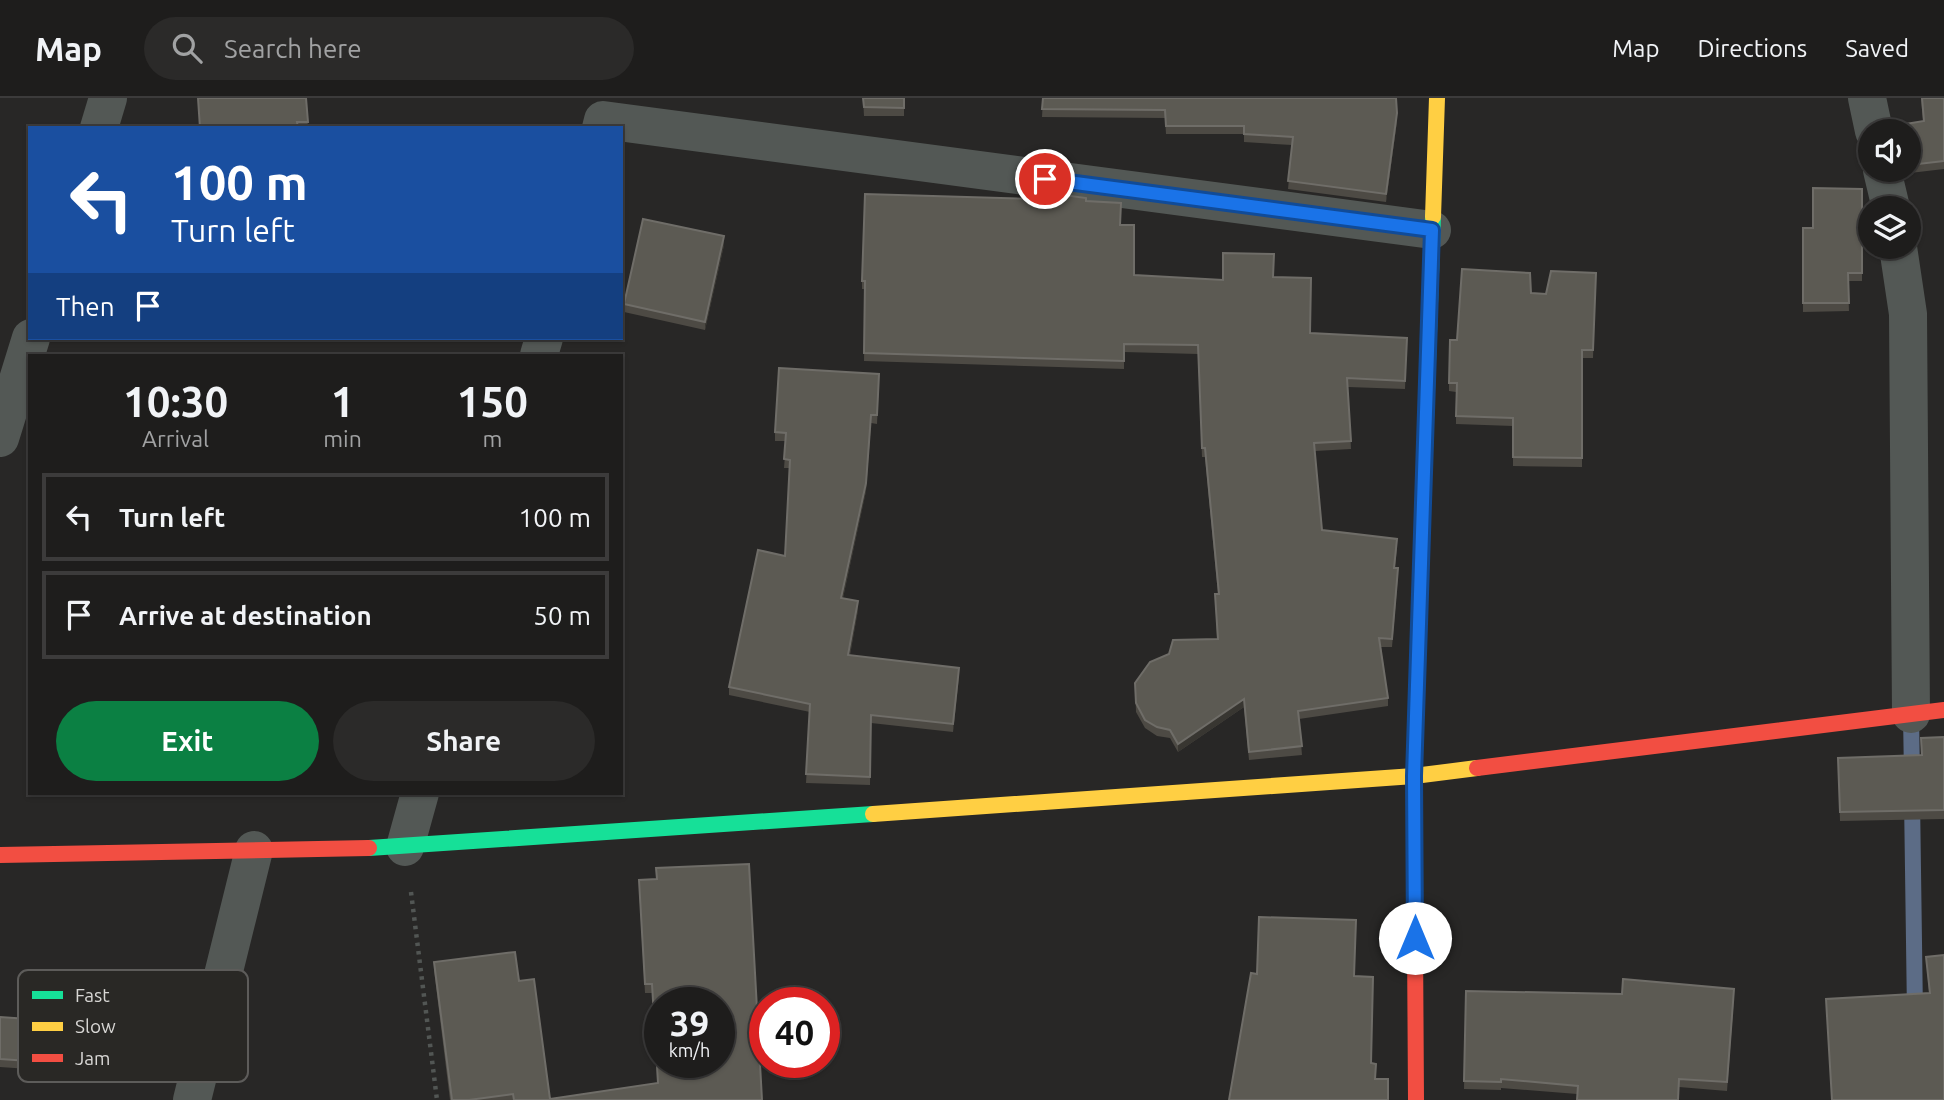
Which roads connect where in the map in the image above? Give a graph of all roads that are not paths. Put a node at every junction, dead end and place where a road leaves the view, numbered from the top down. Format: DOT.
graph roads {
  1 [pos="108,98"];
  2 [pos="1437,98"];
  3 [pos="1867,98"];
  4 [pos="1871,119"];
  5 [pos="100,126"];
  6 [pos="602,126"];
  7 [pos="1432,230"];
  8 [pos="1900,259"];
  9 [pos="30,340"];
  10 [pos="7,390"];
  11 [pos="0,438"];
  12 [pos="1928,712"];
  13 [pos="1414,776"];
  14 [pos="419,795"];
  15 [pos="405,847"];
  16 [pos="254,850"];
  17 [pos="0,855"];
  18 [pos="224,970"];
  19 [pos="196,1082"];
  20 [pos="192,1100"];
  21 [pos="1416,1100"];
  1 -- 5 [label="street"];
  2 -- 7 [label="street"];
  3 -- 4 [label="street"];
  6 -- 7 [label="street"];
  7 -- 13 [label="street"];
  8 -- 12 [label="street"];
  9 -- 10 [label="street"];
  10 -- 11 [label="street"];
  12 -- 13 [label="street"];
  13 -- 15 [label="street"];
  13 -- 21 [label="street"];
  14 -- 15 [label="street"];
  15 -- 16 [label="street"];
  16 -- 17 [label="street"];
  16 -- 18 [label="street"];
  19 -- 20 [label="street"];
}
